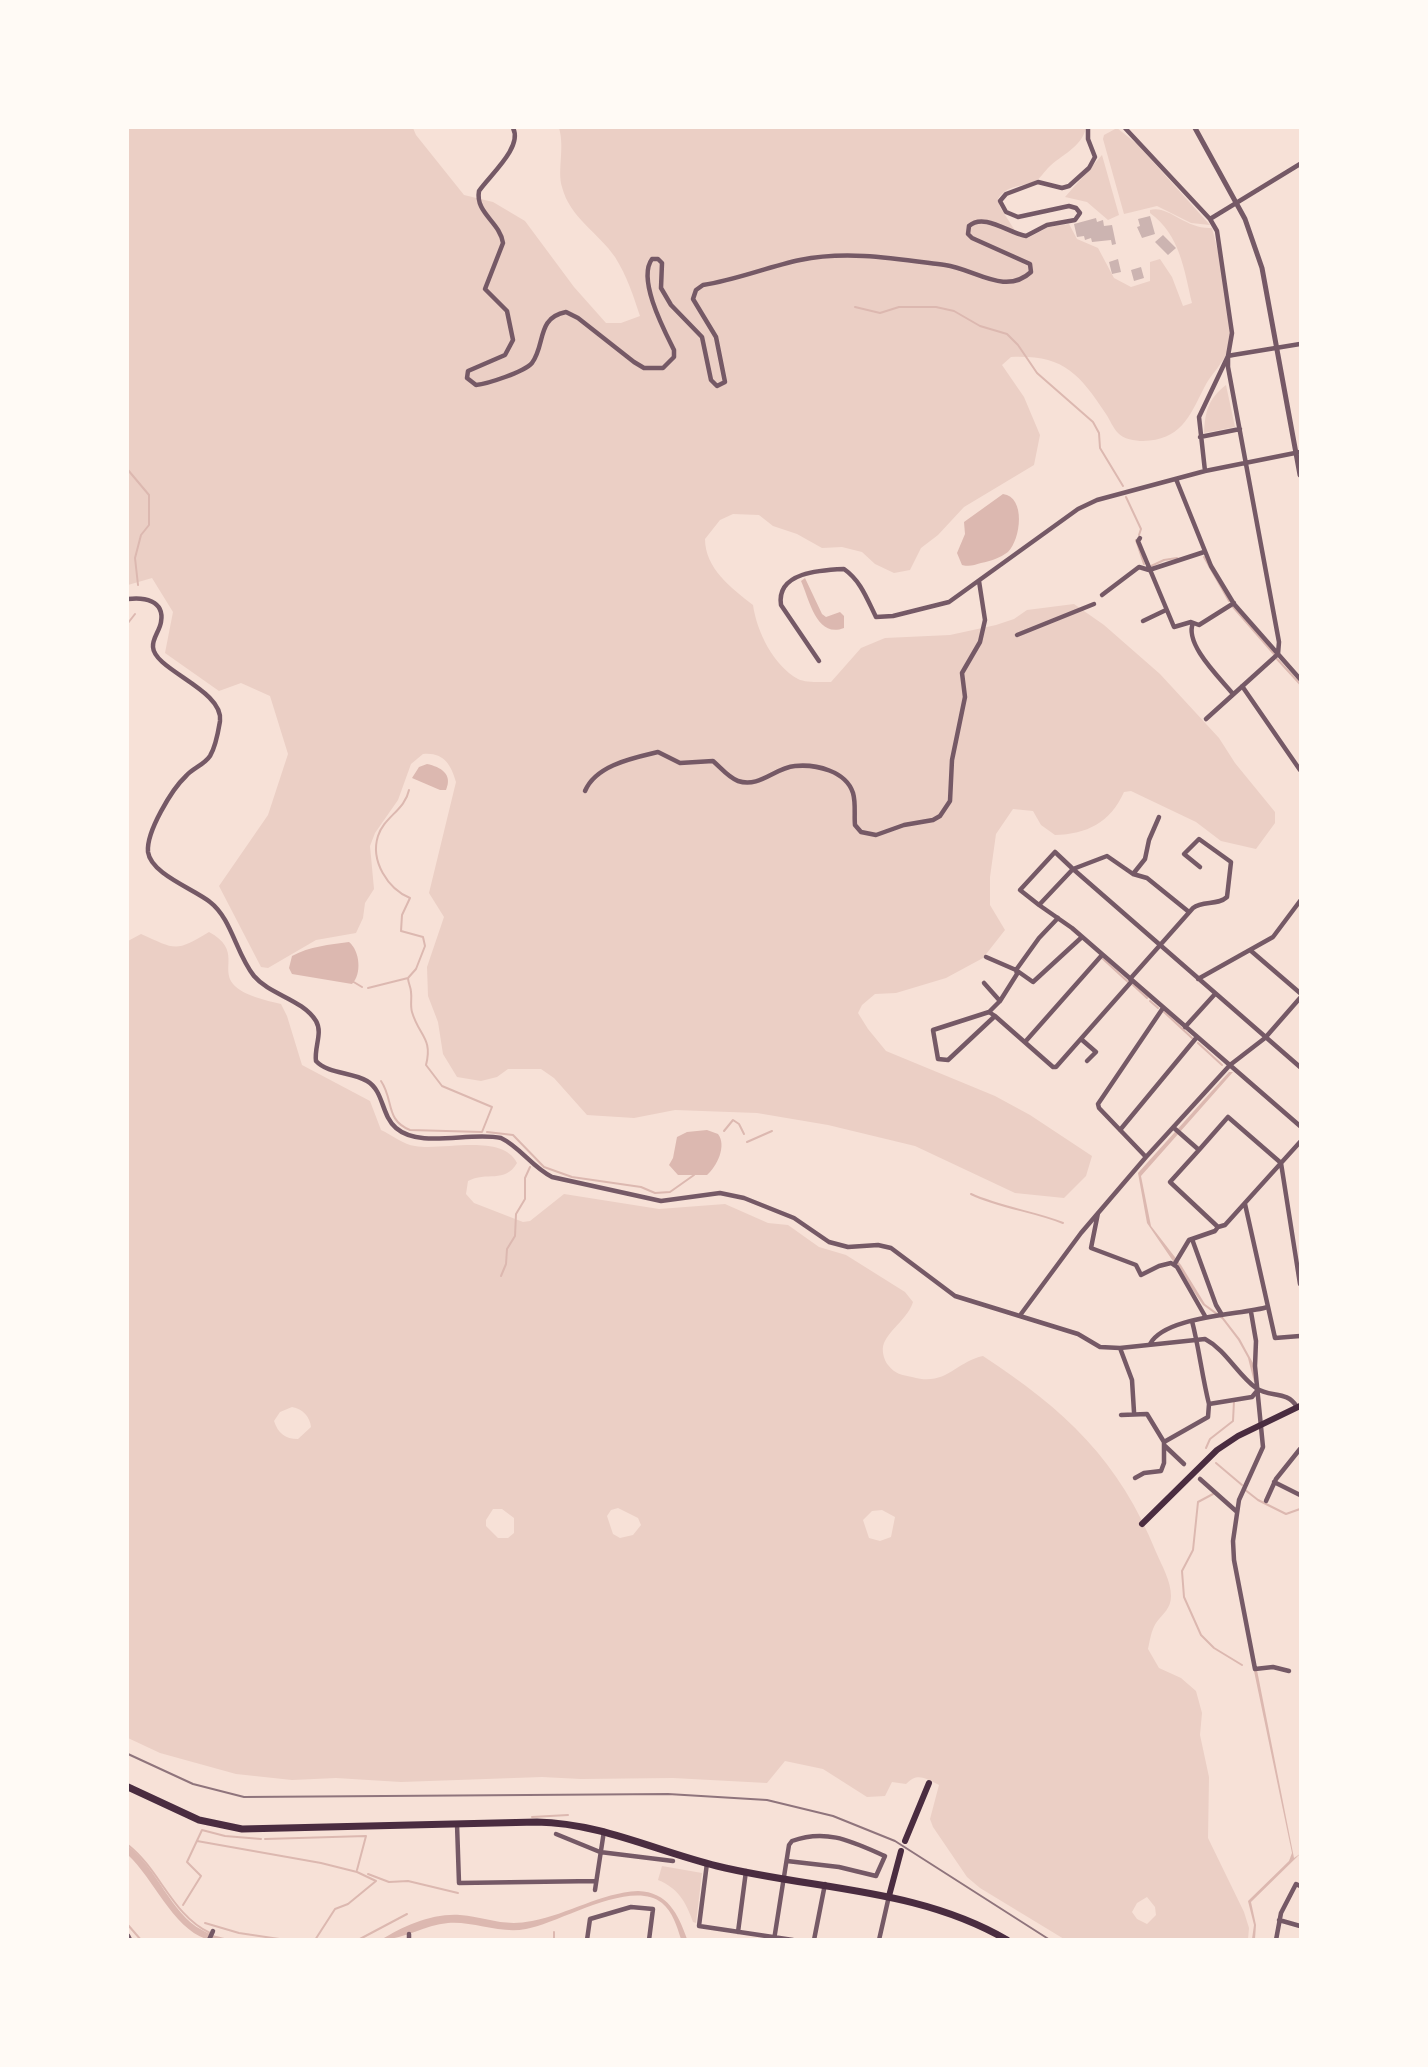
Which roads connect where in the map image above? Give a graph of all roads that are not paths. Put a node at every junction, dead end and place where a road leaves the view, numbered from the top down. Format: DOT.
graph roads {
  1 [pos="513,128"];
  2 [pos="1088,128"];
  3 [pos="1125,128"];
  4 [pos="1195,128"];
  5 [pos="1300,164"];
  6 [pos="1236,203"];
  7 [pos="1210,219"];
  8 [pos="1300,344"];
  9 [pos="1278,348"];
  10 [pos="1228,356"];
  11 [pos="1240,429"];
  12 [pos="1200,437"];
  13 [pos="1298,452"];
  14 [pos="1247,463"];
  15 [pos="1206,471"];
  16 [pos="1300,475"];
  17 [pos="1176,479"];
  18 [pos="1140,538"];
  19 [pos="1204,552"];
  20 [pos="1149,570"];
  21 [pos="980,580"];
  22 [pos="1102,595"];
  23 [pos="128,599"];
  24 [pos="1234,603"];
  25 [pos="1094,604"];
  26 [pos="1166,610"];
  27 [pos="1143,621"];
  28 [pos="1193,623"];
  29 [pos="1017,635"];
  30 [pos="1278,654"];
  31 [pos="819,662"];
  32 [pos="1300,679"];
  33 [pos="1242,686"];
  34 [pos="1233,694"];
  35 [pos="1206,718"];
  36 [pos="1300,770"];
  37 [pos="585,791"];
  38 [pos="1159,817"];
  39 [pos="1200,867"];
  40 [pos="1073,869"];
  41 [pos="1133,874"];
  42 [pos="1300,901"];
  43 [pos="1039,905"];
  44 [pos="1189,912"];
  45 [pos="1058,918"];
  46 [pos="1083,937"];
  47 [pos="1159,946"];
  48 [pos="1250,950"];
  49 [pos="1102,955"];
  50 [pos="986,957"];
  51 [pos="1016,970"];
  52 [pos="1198,979"];
  53 [pos="1131,980"];
  54 [pos="984,983"];
  55 [pos="1300,993"];
  56 [pos="1215,994"];
  57 [pos="1300,998"];
  58 [pos="1000,1001"];
  59 [pos="1163,1008"];
  60 [pos="989,1012"];
  61 [pos="995,1016"];
  62 [pos="1185,1027"];
  63 [pos="1197,1037"];
  64 [pos="1265,1038"];
  65 [pos="1081,1039"];
  66 [pos="1025,1042"];
  67 [pos="1101,1047"];
  68 [pos="1096,1052"];
  69 [pos="1087,1061"];
  70 [pos="1230,1065"];
  71 [pos="1300,1067"];
  72 [pos="1300,1126"];
  73 [pos="1174,1128"];
  74 [pos="1120,1130"];
  75 [pos="1300,1142"];
  76 [pos="1199,1150"];
  77 [pos="1146,1157"];
  78 [pos="1281,1163"];
  79 [pos="1245,1204"];
  80 [pos="1098,1213"];
  81 [pos="1218,1227"];
  82 [pos="1192,1239"];
  83 [pos="1300,1245"];
  84 [pos="1294,1247"];
  85 [pos="1176,1263"];
  86 [pos="1300,1284"];
  87 [pos="1268,1307"];
  88 [pos="1251,1312"];
  89 [pos="1021,1314"];
  90 [pos="1219,1315"];
  91 [pos="1205,1316"];
  92 [pos="1192,1320"];
  93 [pos="1300,1336"];
  94 [pos="1197,1338"];
  95 [pos="1150,1344"];
  96 [pos="1120,1348"];
  97 [pos="1258,1390"];
  98 [pos="1209,1404"];
  99 [pos="1299,1406"];
  100 [pos="1134,1412"];
  101 [pos="1120,1415"];
  102 [pos="1260,1424"];
  103 [pos="1164,1444"];
  104 [pos="1300,1449"];
  105 [pos="1184,1464"];
  106 [pos="1135,1478"];
  107 [pos="1200,1479"];
  108 [pos="1274,1482"];
  109 [pos="1300,1496"];
  110 [pos="1266,1501"];
  111 [pos="1236,1511"];
  112 [pos="1142,1524"];
  113 [pos="1289,1671"];
  114 [pos="929,1783"];
  115 [pos="128,1787"];
  116 [pos="457,1824"];
  117 [pos="604,1831"];
  118 [pos="556,1834"];
  119 [pos="904,1841"];
  120 [pos="901,1851"];
  121 [pos="600,1852"];
  122 [pos="885,1856"];
  123 [pos="673,1861"];
  124 [pos="787,1861"];
  125 [pos="898,1862"];
  126 [pos="706,1863"];
  127 [pos="746,1871"];
  128 [pos="784,1877"];
  129 [pos="596,1881"];
  130 [pos="825,1884"];
  131 [pos="1300,1886"];
  132 [pos="595,1890"];
  133 [pos="889,1896"];
  134 [pos="1279,1920"];
  135 [pos="691,1924"];
  136 [pos="699,1926"];
  137 [pos="1300,1926"];
  138 [pos="212,1932"];
  139 [pos="738,1932"];
  140 [pos="774,1939"];
  141 [pos="209,1940"];
  142 [pos="587,1940"];
  143 [pos="649,1940"];
  144 [pos="793,1940"];
  145 [pos="814,1940"];
  146 [pos="879,1940"];
  147 [pos="1007,1940"];
  148 [pos="1276,1940"];
  1 -- 2 [label="street"];
  3 -- 7 [label="street"];
  4 -- 6 [label="street"];
  5 -- 6 [label="street"];
  6 -- 7 [label="street"];
  6 -- 9 [label="street"];
  7 -- 10 [label="street"];
  8 -- 9 [label="street"];
  9 -- 10 [label="street"];
  9 -- 13 [label="street"];
  10 -- 11 [label="street"];
  10 -- 12 [label="street"];
  11 -- 12 [label="street"];
  11 -- 14 [label="street"];
  12 -- 15 [label="street"];
  13 -- 14 [label="street"];
  13 -- 16 [label="street"];
  14 -- 15 [label="street"];
  14 -- 30 [label="street"];
  15 -- 17 [label="street"];
  17 -- 19 [label="street"];
  17 -- 21 [label="street"];
  18 -- 20 [label="street"];
  19 -- 20 [label="street"];
  19 -- 24 [label="street"];
  20 -- 22 [label="street"];
  20 -- 26 [label="street"];
  21 -- 31 [label="street"];
  21 -- 37 [label="street"];
  23 -- 89 [label="street"];
  24 -- 28 [label="street"];
  24 -- 30 [label="street"];
  25 -- 29 [label="street"];
  26 -- 27 [label="street"];
  26 -- 28 [label="street"];
  28 -- 34 [label="street"];
  30 -- 32 [label="street"];
  30 -- 33 [label="street"];
  33 -- 34 [label="street"];
  33 -- 36 [label="street"];
  34 -- 35 [label="street"];
  38 -- 41 [label="street"];
  39 -- 44 [label="street"];
  40 -- 41 [label="street"];
  40 -- 43 [label="street"];
  40 -- 43 [label="street"];
  40 -- 47 [label="street"];
  41 -- 44 [label="street"];
  42 -- 48 [label="street"];
  43 -- 45 [label="street"];
  44 -- 47 [label="street"];
  45 -- 46 [label="street"];
  45 -- 51 [label="street"];
  46 -- 49 [label="street"];
  46 -- 51 [label="street"];
  47 -- 52 [label="street"];
  47 -- 53 [label="street"];
  48 -- 52 [label="street"];
  48 -- 55 [label="street"];
  49 -- 53 [label="street"];
  49 -- 66 [label="street"];
  50 -- 51 [label="street"];
  51 -- 58 [label="street"];
  52 -- 56 [label="street"];
  53 -- 59 [label="street"];
  53 -- 65 [label="street"];
  54 -- 58 [label="street"];
  56 -- 62 [label="street"];
  56 -- 64 [label="street"];
  57 -- 64 [label="street"];
  58 -- 60 [label="street"];
  59 -- 62 [label="street"];
  59 -- 74 [label="street"];
  60 -- 61 [label="street"];
  60 -- 61 [label="street"];
  61 -- 66 [label="street"];
  62 -- 63 [label="street"];
  63 -- 70 [label="street"];
  63 -- 74 [label="street"];
  64 -- 70 [label="street"];
  64 -- 71 [label="street"];
  65 -- 66 [label="street"];
  65 -- 68 [label="street"];
  67 -- 68 [label="street"];
  68 -- 69 [label="street"];
  70 -- 72 [label="street"];
  70 -- 73 [label="street"];
  73 -- 76 [label="street"];
  73 -- 77 [label="street"];
  74 -- 77 [label="street"];
  75 -- 78 [label="street"];
  76 -- 78 [label="street"];
  76 -- 81 [label="street"];
  77 -- 80 [label="street"];
  78 -- 79 [label="street"];
  78 -- 84 [label="street"];
  79 -- 81 [label="street"];
  79 -- 87 [label="street"];
  80 -- 85 [label="street"];
  80 -- 89 [label="street"];
  81 -- 82 [label="street"];
  82 -- 85 [label="street"];
  82 -- 90 [label="street"];
  83 -- 84 [label="street"];
  84 -- 86 [label="street"];
  85 -- 91 [label="street"];
  87 -- 88 [label="street"];
  87 -- 93 [label="street"];
  88 -- 90 [label="street"];
  88 -- 97 [label="street"];
  89 -- 96 [label="street"];
  90 -- 91 [label="street"];
  91 -- 92 [label="street"];
  92 -- 94 [label="street"];
  92 -- 95 [label="street"];
  94 -- 95 [label="street"];
  94 -- 97 [label="street"];
  94 -- 98 [label="street"];
  95 -- 96 [label="street"];
  96 -- 100 [label="street"];
  97 -- 98 [label="street"];
  97 -- 99 [label="street"];
  97 -- 102 [label="street"];
  98 -- 103 [label="street"];
  99 -- 102 [label="main road"];
  100 -- 101 [label="street"];
  100 -- 103 [label="street"];
  102 -- 111 [label="street"];
  102 -- 112 [label="main road"];
  103 -- 105 [label="street"];
  103 -- 106 [label="street"];
  104 -- 108 [label="street"];
  107 -- 111 [label="street"];
  108 -- 109 [label="street"];
  108 -- 110 [label="street"];
  111 -- 113 [label="street"];
  114 -- 119 [label="main road"];
  115 -- 116 [label="main road"];
  116 -- 117 [label="main road"];
  116 -- 129 [label="street"];
  117 -- 121 [label="street"];
  117 -- 126 [label="main road"];
  118 -- 121 [label="street"];
  120 -- 125 [label="main road"];
  121 -- 123 [label="street"];
  121 -- 129 [label="street"];
  122 -- 124 [label="street"];
  122 -- 124 [label="street"];
  122 -- 125 [label="street"];
  124 -- 128 [label="street"];
  125 -- 133 [label="main road"];
  126 -- 127 [label="main road"];
  126 -- 136 [label="street"];
  127 -- 128 [label="main road"];
  127 -- 139 [label="street"];
  128 -- 130 [label="main road"];
  128 -- 140 [label="street"];
  129 -- 132 [label="street"];
  130 -- 133 [label="main road"];
  130 -- 145 [label="street"];
  131 -- 134 [label="street"];
  133 -- 146 [label="street"];
  133 -- 147 [label="main road"];
  134 -- 137 [label="street"];
  134 -- 148 [label="street"];
  135 -- 136 [label="street"];
  136 -- 139 [label="street"];
  138 -- 141 [label="street"];
  139 -- 140 [label="street"];
  140 -- 144 [label="street"];
  142 -- 143 [label="street"];
}
